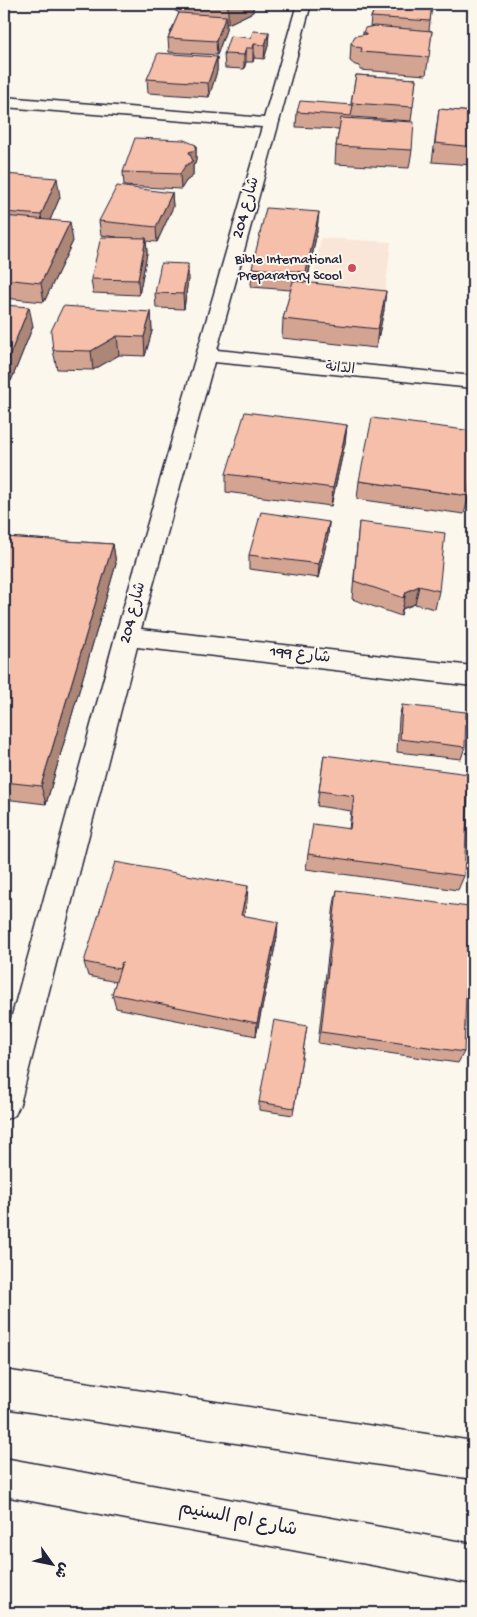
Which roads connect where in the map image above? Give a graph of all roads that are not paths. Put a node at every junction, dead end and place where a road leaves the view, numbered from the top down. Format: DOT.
graph roads {
  1 [pos="304,4"];
  2 [pos="4,102"];
  3 [pos="270,123"];
  4 [pos="206,355"];
  5 [pos="473,382"];
  6 [pos="127,637"];
  7 [pos="473,676"];
  8 [pos="4,1104"];
  9 [pos="4,1389"];
  10 [pos="473,1460"];
  11 [pos="4,1477"];
  12 [pos="473,1564"];
  1 -- 3 [label="street, شارع 204"];
  2 -- 3 [label="street"];
  3 -- 4 [label="street, شارع 204"];
  4 -- 5 [label="street, الدانة"];
  4 -- 6 [label="street, شارع 204"];
  6 -- 7 [label="street, شارع 199"];
  6 -- 8 [label="street, شارع 204"];
  9 -- 10 [label="street"];
  11 -- 12 [label="street, شارع ام السنيم"];
}
